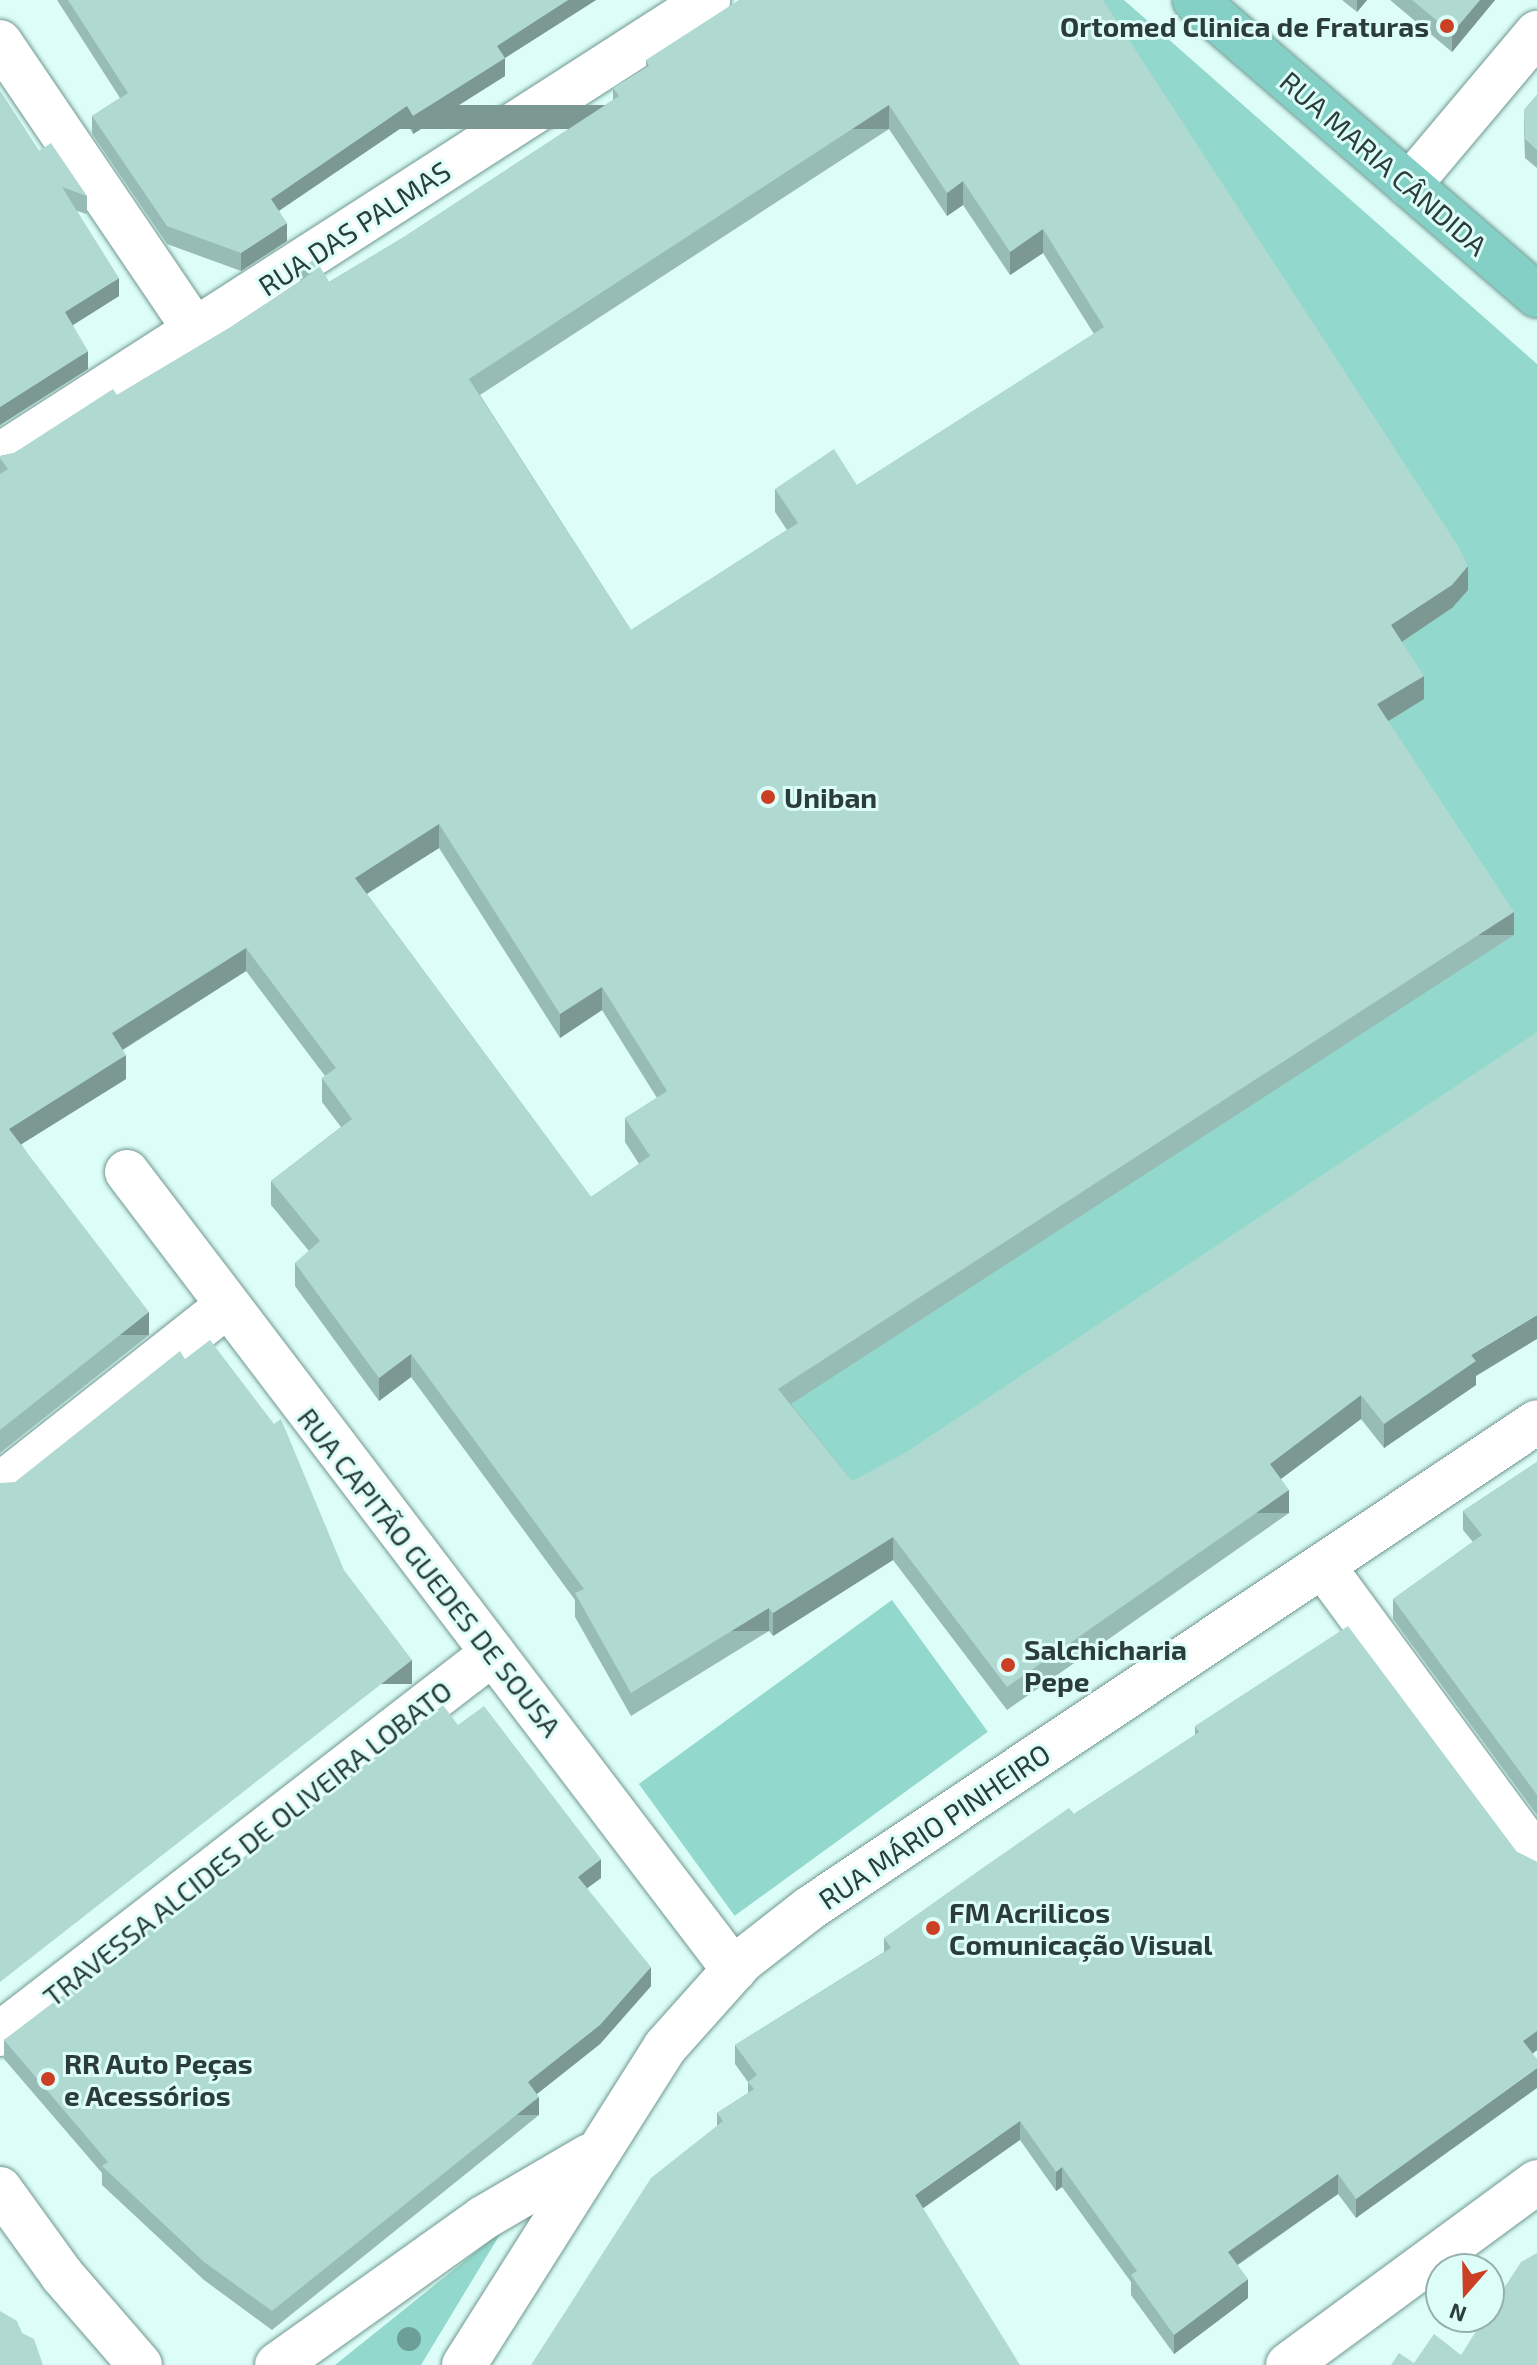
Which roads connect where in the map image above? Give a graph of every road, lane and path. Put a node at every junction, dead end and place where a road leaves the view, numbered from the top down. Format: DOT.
graph roads {
  1 [pos="708,0"];
  2 [pos="1195,0"];
  3 [pos="1537,33"];
  4 [pos="0,42"];
  5 [pos="1409,185"];
  6 [pos="1537,295"];
  7 [pos="195,330"];
  8 [pos="0,455"];
  9 [pos="127,1172"];
  10 [pos="225,1307"];
  11 [pos="1537,1422"];
  12 [pos="0,1485"];
  13 [pos="1323,1566"];
  14 [pos="493,1653"];
  15 [pos="1537,1857"];
  16 [pos="734,1970"];
  17 [pos="0,2034"];
  18 [pos="595,2153"];
  19 [pos="1537,2182"];
  20 [pos="0,2189"];
  21 [pos="140,2365"];
  22 [pos="277,2365"];
  23 [pos="464,2365"];
  24 [pos="1288,2365"];
  1 -- 7 [label="street, RUA DAS PALMAS"];
  2 -- 5 [label="main road, RUA MARIA CÂNDIDA"];
  3 -- 5 [label="street"];
  4 -- 7 [label="street"];
  5 -- 6 [label="main road, RUA MARIA CÂNDIDA"];
  7 -- 8 [label="street, RUA DAS PALMAS"];
  9 -- 10 [label="street, RUA CAPITÃO GUEDES DE SOUSA"];
  10 -- 12 [label="street"];
  10 -- 14 [label="street, RUA CAPITÃO GUEDES DE SOUSA"];
  11 -- 13 [label="street, RUA MÁRIO PINHEIRO"];
  13 -- 15 [label="street"];
  13 -- 16 [label="street, RUA MÁRIO PINHEIRO"];
  14 -- 16 [label="street, RUA CAPITÃO GUEDES DE SOUSA"];
  14 -- 17 [label="street, TRAVESSA ALCIDES DE OLIVEIRA LOBATO"];
  16 -- 18 [label="street, RUA MÁRIO PINHEIRO"];
  18 -- 22 [label="street"];
  18 -- 23 [label="street, RUA MÁRIO PINHEIRO"];
  19 -- 24 [label="street"];
  20 -- 21 [label="street"];
}
